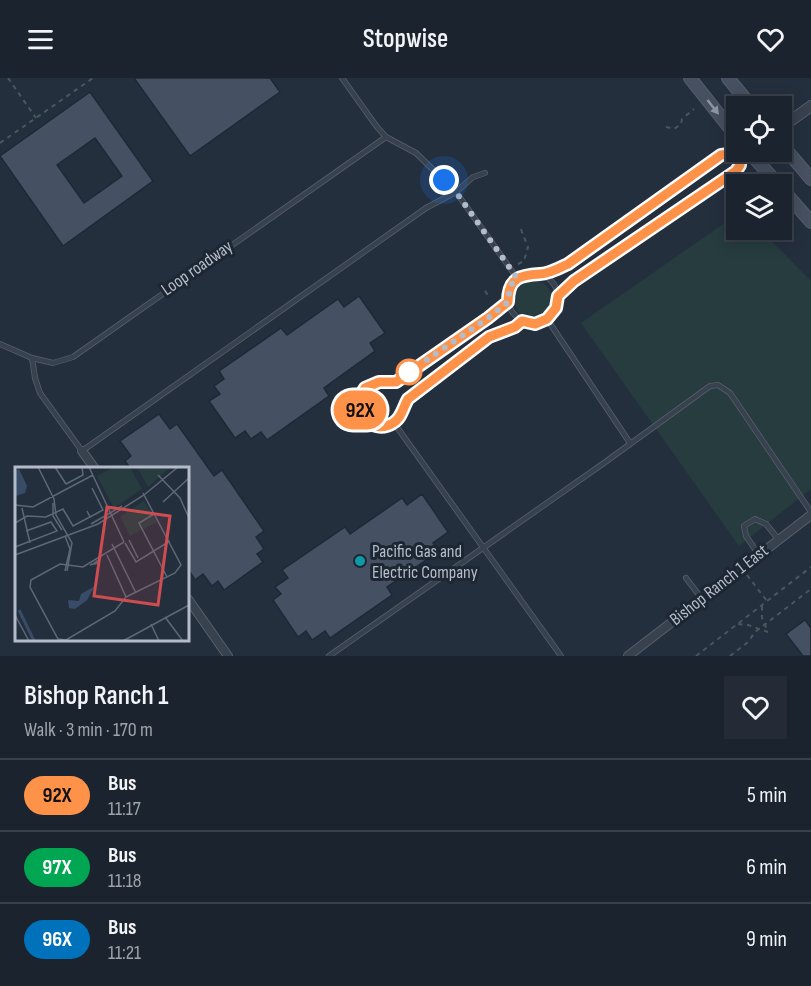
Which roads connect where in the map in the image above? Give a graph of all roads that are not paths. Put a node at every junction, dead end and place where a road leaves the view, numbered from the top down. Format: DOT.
graph roads {
  1 [pos="342,78"];
  2 [pos="690,78"];
  3 [pos="728,78"];
  4 [pos="743,96"];
  5 [pos="811,106"];
  6 [pos="792,120"];
  7 [pos="726,123"];
  8 [pos="386,136"];
  9 [pos="726,154"];
  10 [pos="792,157"];
  11 [pos="742,162"];
  12 [pos="757,162"];
  13 [pos="485,174"];
  14 [pos="769,174"];
  15 [pos="811,179"];
  16 [pos="456,192"];
  17 [pos="792,200"];
  18 [pos="811,222"];
  19 [pos="540,274"];
  20 [pos="517,278"];
  21 [pos="558,296"];
  22 [pos="508,302"];
  23 [pos="547,319"];
  24 [pos="522,321"];
  25 [pos="0,344"];
  26 [pos="32,358"];
  27 [pos="394,423"];
  28 [pos="630,443"];
  29 [pos="82,451"];
  30 [pos="93,467"];
  31 [pos="811,514"];
  32 [pos="779,540"];
  33 [pos="483,549"];
  34 [pos="759,555"];
  35 [pos="686,578"];
  36 [pos="702,599"];
  37 [pos="189,600"];
  38 [pos="228,656"];
  39 [pos="329,656"];
  40 [pos="561,656"];
  41 [pos="628,656"];
  1 -- 8 [label="lane"];
  2 -- 7 [label="main road, one-way"];
  3 -- 4 [label="main road"];
  5 -- 6 [label="street"];
  8 -- 16 [label="lane"];
  8 -- 26 [label="lane, Loop roadway"];
  9 -- 19 [label="lane"];
  10 -- 15 [label="main road"];
  11 -- 21 [label="lane"];
  12 -- 14 [label="main road"];
  13 -- 16 [label="lane"];
  16 -- 20 [label="lane"];
  16 -- 29 [label="lane"];
  17 -- 18 [label="main road"];
  19 -- 20 [label="lane"];
  19 -- 21 [label="lane"];
  20 -- 22 [label="lane"];
  21 -- 23 [label="lane"];
  22 -- 24 [label="lane"];
  22 -- 27 [label="lane"];
  23 -- 24 [label="lane"];
  23 -- 28 [label="lane"];
  24 -- 27 [label="lane"];
  25 -- 26 [label="lane, Loop roadway"];
  26 -- 29 [label="lane"];
  27 -- 33 [label="lane"];
  28 -- 31 [label="lane"];
  28 -- 33 [label="lane"];
  29 -- 30 [label="street"];
  31 -- 32 [label="street, Bishop Ranch 1 East"];
  32 -- 34 [label="street, Bishop Ranch 1 East"];
  32 -- 34 [label="lane"];
  33 -- 39 [label="lane"];
  33 -- 40 [label="lane"];
  34 -- 36 [label="street, Bishop Ranch 1 East"];
  35 -- 36 [label="lane"];
  36 -- 41 [label="street, Bishop Ranch 1 East"];
  37 -- 38 [label="street"];
}
